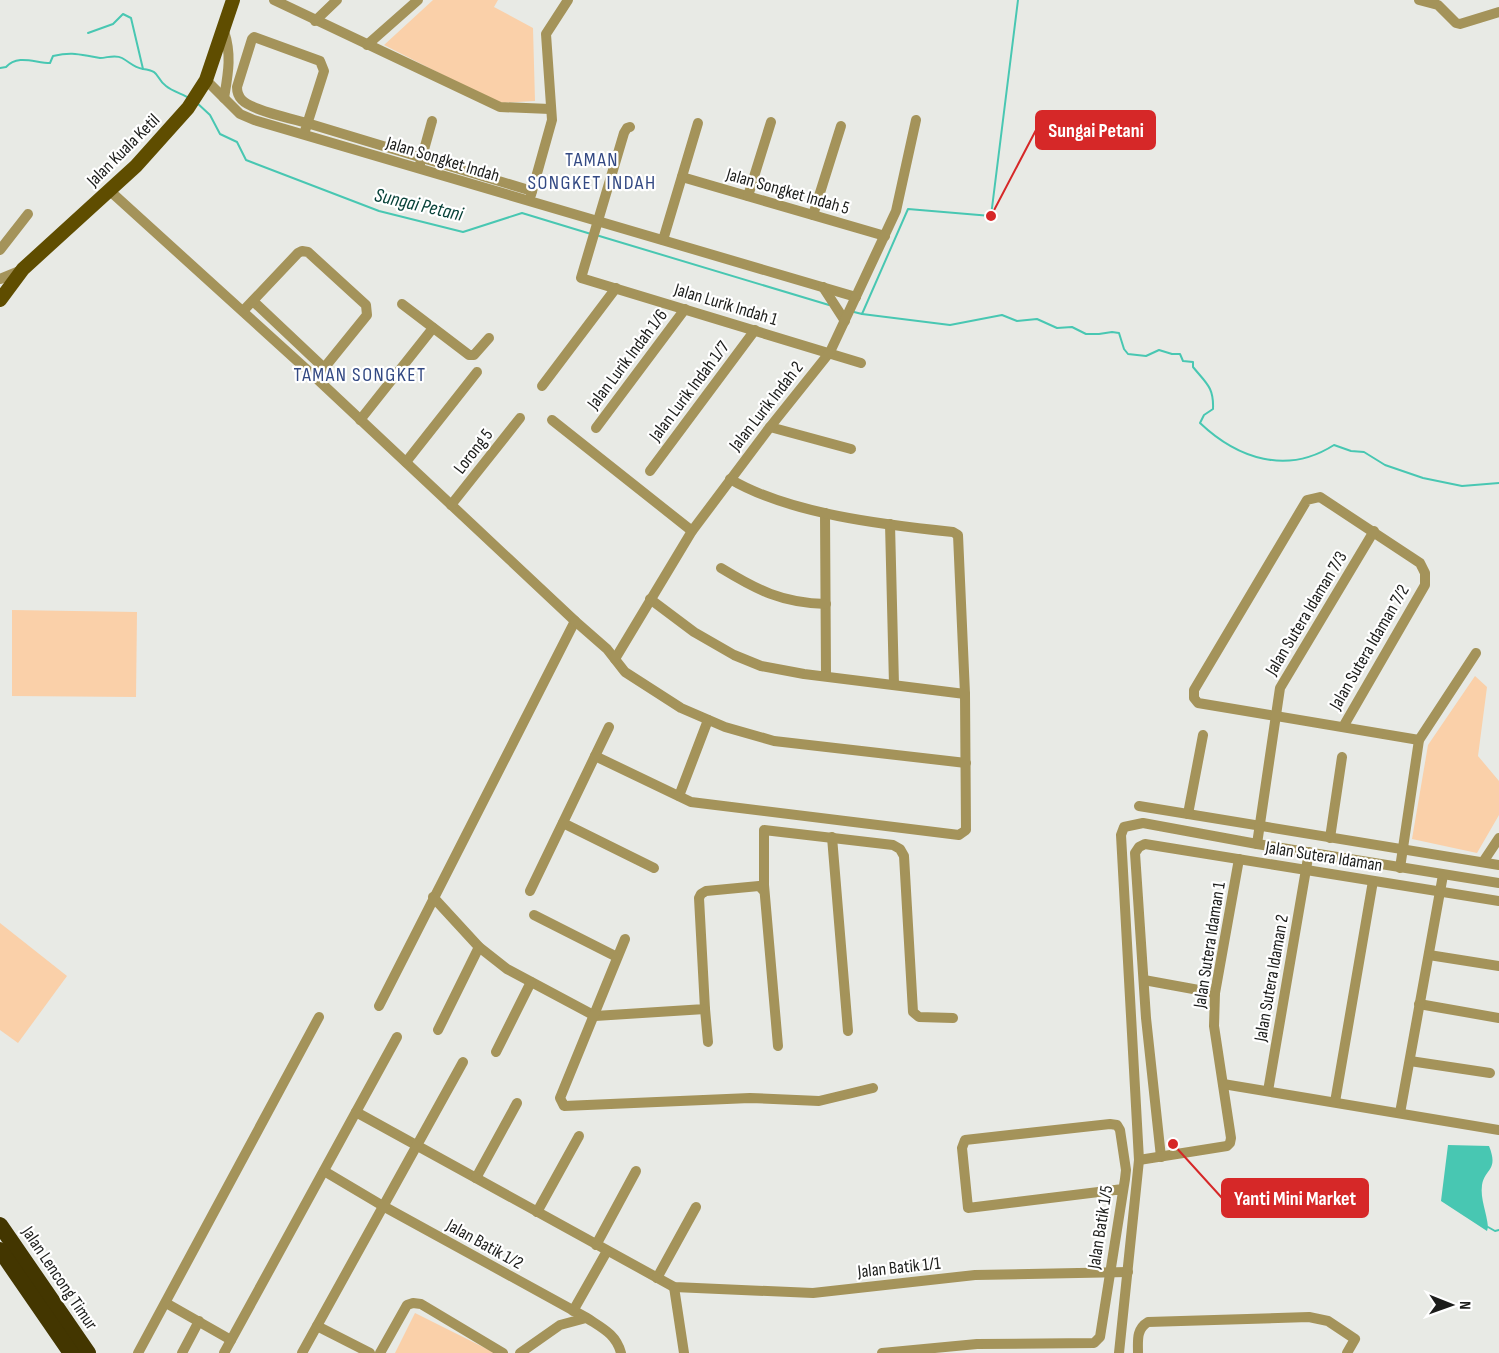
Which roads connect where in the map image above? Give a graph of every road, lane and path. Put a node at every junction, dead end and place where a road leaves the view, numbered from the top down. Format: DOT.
graph roads {
  1 [pos="233,0"];
  2 [pos="274,0"];
  3 [pos="337,0"];
  4 [pos="418,0"];
  5 [pos="568,0"];
  6 [pos="1419,0"];
  7 [pos="1499,12"];
  8 [pos="315,21"];
  9 [pos="224,31"];
  10 [pos="367,45"];
  11 [pos="203,86"];
  12 [pos="224,98"];
  13 [pos="550,109"];
  14 [pos="916,120"];
  15 [pos="432,121"];
  16 [pos="771,122"];
  17 [pos="307,123"];
  18 [pos="698,123"];
  19 [pos="841,126"];
  20 [pos="630,127"];
  21 [pos="304,134"];
  22 [pos="420,163"];
  23 [pos="682,177"];
  24 [pos="110,191"];
  25 [pos="531,196"];
  26 [pos="748,196"];
  27 [pos="28,214"];
  28 [pos="813,215"];
  29 [pos="595,230"];
  30 [pos="885,236"];
  31 [pos="663,240"];
  32 [pos="0,250"];
  33 [pos="23,269"];
  34 [pos="0,279"];
  35 [pos="823,287"];
  36 [pos="616,288"];
  37 [pos="856,297"];
  38 [pos="0,300"];
  39 [pos="253,301"];
  40 [pos="402,304"];
  41 [pos="685,309"];
  42 [pos="243,311"];
  43 [pos="845,321"];
  44 [pos="433,328"];
  45 [pos="755,330"];
  46 [pos="489,338"];
  47 [pos="830,352"];
  48 [pos="861,363"];
  49 [pos="324,368"];
  50 [pos="477,372"];
  51 [pos="316,378"];
  52 [pos="542,386"];
  53 [pos="520,418"];
  54 [pos="360,420"];
  55 [pos="552,420"];
  56 [pos="770,427"];
  57 [pos="596,428"];
  58 [pos="851,449"];
  59 [pos="406,462"];
  60 [pos="650,471"];
  61 [pos="730,479"];
  62 [pos="451,505"];
  63 [pos="825,513"];
  64 [pos="890,524"];
  65 [pos="692,531"];
  66 [pos="1374,531"];
  67 [pos="721,568"];
  68 [pos="651,599"];
  69 [pos="826,604"];
  70 [pos="574,621"];
  71 [pos="1476,653"];
  72 [pos="615,659"];
  73 [pos="826,676"];
  74 [pos="894,685"];
  75 [pos="965,694"];
  76 [pos="1275,716"];
  77 [pos="708,720"];
  78 [pos="609,727"];
  79 [pos="1343,727"];
  80 [pos="1203,735"];
  81 [pos="1419,740"];
  82 [pos="595,756"];
  83 [pos="1342,757"];
  84 [pos="966,763"];
  85 [pos="679,796"];
  86 [pos="1139,806"];
  87 [pos="1188,814"];
  88 [pos="563,823"];
  89 [pos="1259,826"];
  90 [pos="832,837"];
  91 [pos="1330,838"];
  92 [pos="1499,838"];
  93 [pos="1257,844"];
  94 [pos="1402,849"];
  95 [pos="1309,852"];
  96 [pos="1239,859"];
  97 [pos="1483,862"];
  98 [pos="1499,865"];
  99 [pos="1400,867"];
  100 [pos="654,868"];
  101 [pos="1306,870"];
  102 [pos="1443,875"];
  103 [pos="1372,881"];
  104 [pos="1499,883"];
  105 [pos="530,891"];
  106 [pos="764,891"];
  107 [pos="1440,892"];
  108 [pos="433,897"];
  109 [pos="1499,902"];
  110 [pos="534,915"];
  111 [pos="625,939"];
  112 [pos="479,946"];
  113 [pos="1429,955"];
  114 [pos="617,957"];
  115 [pos="1499,966"];
  116 [pos="1144,980"];
  117 [pos="531,982"];
  118 [pos="1215,993"];
  119 [pos="1419,1004"];
  120 [pos="379,1006"];
  121 [pos="705,1009"];
  122 [pos="595,1016"];
  123 [pos="319,1017"];
  124 [pos="953,1018"];
  125 [pos="1499,1018"];
  126 [pos="438,1030"];
  127 [pos="848,1031"];
  128 [pos="397,1036"];
  129 [pos="708,1042"];
  130 [pos="778,1046"];
  131 [pos="496,1052"];
  132 [pos="1410,1061"];
  133 [pos="463,1062"];
  134 [pos="1490,1073"];
  135 [pos="1223,1084"];
  136 [pos="873,1088"];
  137 [pos="1268,1091"];
  138 [pos="1335,1102"];
  139 [pos="516,1103"];
  140 [pos="356,1112"];
  141 [pos="1400,1113"];
  142 [pos="1499,1130"];
  143 [pos="579,1136"];
  144 [pos="416,1146"];
  145 [pos="1161,1157"];
  146 [pos="1139,1160"];
  147 [pos="324,1171"];
  148 [pos="636,1171"];
  149 [pos="476,1179"];
  150 [pos="1123,1189"];
  151 [pos="383,1206"];
  152 [pos="696,1206"];
  153 [pos="537,1212"];
  154 [pos="0,1225"];
  155 [pos="596,1245"];
  156 [pos="0,1250"];
  157 [pos="607,1251"];
  158 [pos="1128,1272"];
  159 [pos="1109,1273"];
  160 [pos="657,1278"];
  161 [pos="674,1287"];
  162 [pos="166,1303"];
  163 [pos="573,1311"];
  164 [pos="586,1318"];
  165 [pos="199,1321"];
  166 [pos="317,1326"];
  167 [pos="231,1340"];
  168 [pos="71,1353"];
  169 [pos="88,1353"];
  170 [pos="138,1353"];
  171 [pos="182,1353"];
  172 [pos="224,1353"];
  173 [pos="302,1353"];
  174 [pos="370,1353"];
  175 [pos="380,1353"];
  176 [pos="503,1353"];
  177 [pos="520,1353"];
  178 [pos="621,1353"];
  179 [pos="684,1353"];
  180 [pos="882,1353"];
  181 [pos="1119,1353"];
  182 [pos="1137,1353"];
  183 [pos="1347,1353"];
  1 -- 9 [label="main road, Jalan Kuala Ketil"];
  2 -- 8 [label="street"];
  3 -- 8 [label="street"];
  4 -- 10 [label="street"];
  5 -- 13 [label="street"];
  6 -- 7 [label="street"];
  8 -- 10 [label="street"];
  9 -- 11 [label="main road, Jalan Kuala Ketil"];
  9 -- 12 [label="street"];
  10 -- 13 [label="street"];
  11 -- 12 [label="street, Jalan Songket Indah"];
  11 -- 24 [label="main road, Jalan Kuala Ketil"];
  12 -- 21 [label="street, Jalan Songket Indah"];
  13 -- 25 [label="street"];
  14 -- 30 [label="street, Jalan Lurik Indah 2"];
  15 -- 22 [label="street"];
  16 -- 26 [label="street"];
  17 -- 17 [label="street"];
  17 -- 21 [label="street"];
  17 -- 22 [label="street"];
  18 -- 23 [label="street"];
  19 -- 28 [label="street"];
  20 -- 29 [label="street"];
  21 -- 22 [label="street, Jalan Songket Indah"];
  22 -- 25 [label="street"];
  23 -- 26 [label="street, Jalan Songket Indah 5"];
  23 -- 31 [label="street"];
  24 -- 33 [label="main road, Jalan Kuala Ketil"];
  24 -- 42 [label="street"];
  25 -- 29 [label="street"];
  26 -- 28 [label="street, Jalan Songket Indah 5"];
  27 -- 32 [label="street"];
  28 -- 30 [label="street, Jalan Songket Indah 5"];
  29 -- 31 [label="street"];
  29 -- 36 [label="street, Jalan Lurik Indah 1"];
  30 -- 37 [label="street, Jalan Lurik Indah 2"];
  31 -- 35 [label="street"];
  33 -- 34 [label="street"];
  33 -- 38 [label="main road, Jalan Kuala Ketil"];
  35 -- 37 [label="street"];
  35 -- 43 [label="street"];
  36 -- 41 [label="street, Jalan Lurik Indah 1"];
  36 -- 52 [label="street"];
  37 -- 43 [label="street, Jalan Lurik Indah 2"];
  39 -- 42 [label="street"];
  39 -- 49 [label="street"];
  39 -- 49 [label="street"];
  40 -- 44 [label="street"];
  41 -- 45 [label="street, Jalan Lurik Indah 1"];
  41 -- 57 [label="street, Jalan Lurik Indah 1/6"];
  42 -- 51 [label="street"];
  43 -- 47 [label="street, Jalan Lurik Indah 2"];
  44 -- 46 [label="street"];
  44 -- 54 [label="street"];
  45 -- 47 [label="street, Jalan Lurik Indah 1"];
  45 -- 60 [label="street, Jalan Lurik Indah 1/7"];
  47 -- 48 [label="street, Jalan Lurik Indah 1"];
  47 -- 56 [label="street, Jalan Lurik Indah 2"];
  49 -- 51 [label="street"];
  50 -- 59 [label="street"];
  51 -- 54 [label="street"];
  53 -- 62 [label="street, Lorong 5"];
  54 -- 59 [label="street"];
  55 -- 65 [label="street"];
  56 -- 58 [label="street"];
  56 -- 61 [label="street, Jalan Lurik Indah 2"];
  59 -- 62 [label="street"];
  61 -- 63 [label="street"];
  61 -- 65 [label="street, Jalan Lurik Indah 2"];
  62 -- 70 [label="street"];
  63 -- 64 [label="street"];
  63 -- 69 [label="street"];
  64 -- 74 [label="street"];
  64 -- 75 [label="street"];
  65 -- 68 [label="street, Jalan Lurik Indah 2"];
  66 -- 76 [label="street, Jalan Sutera Idaman 7/3"];
  66 -- 76 [label="street"];
  66 -- 79 [label="street, Jalan Sutera Idaman 7/2"];
  67 -- 69 [label="street"];
  68 -- 72 [label="street, Jalan Lurik Indah 2"];
  68 -- 73 [label="street"];
  69 -- 73 [label="street"];
  70 -- 72 [label="street"];
  70 -- 108 [label="street"];
  71 -- 81 [label="street"];
  72 -- 77 [label="street"];
  73 -- 74 [label="street"];
  74 -- 75 [label="street"];
  75 -- 84 [label="street"];
  76 -- 79 [label="street"];
  76 -- 89 [label="street, Jalan Sutera Idaman 7/3"];
  77 -- 84 [label="street"];
  77 -- 85 [label="street"];
  78 -- 82 [label="street"];
  79 -- 81 [label="street"];
  80 -- 87 [label="street"];
  81 -- 94 [label="street"];
  82 -- 85 [label="street"];
  82 -- 88 [label="street"];
  83 -- 91 [label="street"];
  84 -- 85 [label="street"];
  86 -- 87 [label="street"];
  87 -- 89 [label="street"];
  88 -- 100 [label="street"];
  88 -- 105 [label="street"];
  89 -- 91 [label="street"];
  89 -- 93 [label="street, Jalan Sutera Idaman 7/3"];
  90 -- 106 [label="street"];
  90 -- 124 [label="street"];
  90 -- 127 [label="street"];
  91 -- 94 [label="street"];
  92 -- 97 [label="street"];
  93 -- 95 [label="street"];
  93 -- 146 [label="street"];
  94 -- 97 [label="street"];
  94 -- 99 [label="street"];
  95 -- 99 [label="street"];
  95 -- 101 [label="street, Jalan Sutera Idaman 2"];
  96 -- 101 [label="street, Jalan Sutera Idaman"];
  96 -- 116 [label="street, Jalan Sutera Idaman"];
  96 -- 118 [label="street, Jalan Sutera Idaman 1"];
  97 -- 98 [label="street"];
  99 -- 102 [label="street"];
  101 -- 103 [label="street, Jalan Sutera Idaman"];
  101 -- 137 [label="street, Jalan Sutera Idaman 2"];
  102 -- 104 [label="street"];
  102 -- 107 [label="street"];
  103 -- 107 [label="street, Jalan Sutera Idaman"];
  103 -- 138 [label="street"];
  106 -- 121 [label="street"];
  106 -- 130 [label="street"];
  107 -- 109 [label="street, Jalan Sutera Idaman"];
  107 -- 113 [label="street"];
  108 -- 112 [label="street"];
  108 -- 120 [label="street"];
  110 -- 114 [label="street"];
  111 -- 114 [label="street"];
  112 -- 117 [label="street"];
  112 -- 126 [label="street"];
  113 -- 115 [label="street"];
  113 -- 119 [label="street"];
  114 -- 122 [label="street"];
  116 -- 118 [label="street"];
  116 -- 145 [label="street"];
  117 -- 122 [label="street"];
  117 -- 131 [label="street"];
  118 -- 135 [label="street, Jalan Sutera Idaman 1"];
  119 -- 125 [label="street"];
  119 -- 132 [label="street"];
  121 -- 122 [label="street"];
  121 -- 129 [label="street"];
  122 -- 136 [label="street"];
  123 -- 162 [label="street"];
  128 -- 140 [label="street"];
  132 -- 134 [label="street"];
  132 -- 141 [label="street"];
  133 -- 144 [label="street"];
  135 -- 137 [label="street"];
  135 -- 145 [label="street, Jalan Sutera Idaman 1"];
  137 -- 138 [label="street"];
  138 -- 141 [label="street"];
  139 -- 149 [label="street"];
  140 -- 144 [label="street"];
  140 -- 147 [label="street"];
  141 -- 142 [label="street"];
  143 -- 153 [label="street"];
  144 -- 149 [label="street"];
  144 -- 151 [label="street"];
  145 -- 146 [label="street"];
  146 -- 158 [label="street"];
  147 -- 151 [label="street, Jalan Batik 1/2"];
  147 -- 167 [label="street"];
  148 -- 155 [label="street"];
  149 -- 153 [label="street"];
  150 -- 150 [label="street, Jalan Batik 1/5"];
  150 -- 159 [label="street, Jalan Batik 1/5"];
  151 -- 163 [label="street, Jalan Batik 1/2"];
  151 -- 166 [label="street"];
  152 -- 160 [label="street"];
  153 -- 155 [label="street"];
  154 -- 169 [label="highway, Jalan Lencong Timur"];
  155 -- 157 [label="street"];
  156 -- 168 [label="highway, Jalan Lencong Timur"];
  157 -- 160 [label="street"];
  157 -- 163 [label="street"];
  158 -- 159 [label="street, Jalan Batik 1/1"];
  158 -- 181 [label="street"];
  159 -- 161 [label="street, Jalan Batik 1/1"];
  159 -- 180 [label="street, Jalan Batik 1/5"];
  160 -- 161 [label="street"];
  161 -- 179 [label="street"];
  162 -- 165 [label="street"];
  162 -- 170 [label="street"];
  163 -- 164 [label="street, Jalan Batik 1/2"];
  164 -- 177 [label="street"];
  164 -- 178 [label="street, Jalan Batik 1/2"];
  165 -- 167 [label="street"];
  165 -- 171 [label="street"];
  166 -- 173 [label="street"];
  166 -- 174 [label="street"];
  167 -- 172 [label="street"];
  175 -- 176 [label="street"];
  182 -- 183 [label="street"];
}
